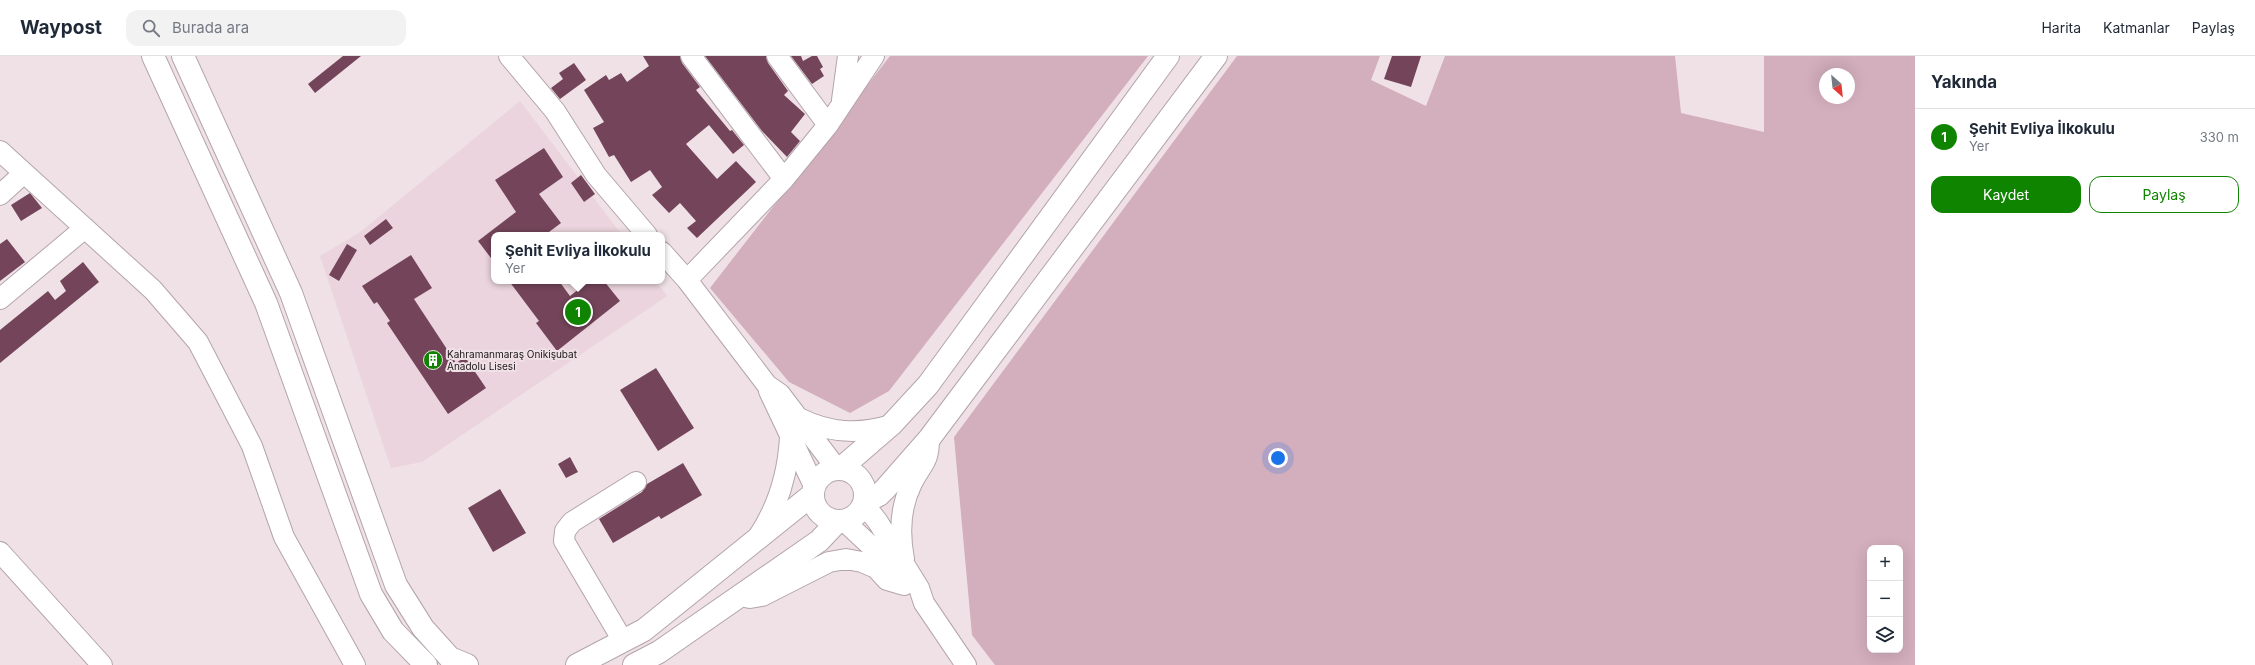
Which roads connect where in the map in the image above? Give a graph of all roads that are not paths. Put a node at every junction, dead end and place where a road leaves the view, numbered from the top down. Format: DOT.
graph roads {
  1 [pos="153,56"];
  2 [pos="183,56"];
  3 [pos="509,56"];
  4 [pos="691,56"];
  5 [pos="777,56"];
  6 [pos="848,56"];
  7 [pos="874,56"];
  8 [pos="1168,56"];
  9 [pos="1216,56"];
  10 [pos="841,104"];
  11 [pos="828,124"];
  12 [pos="0,151"];
  13 [pos="24,173"];
  14 [pos="784,179"];
  15 [pos="0,195"];
  16 [pos="85,228"];
  17 [pos="644,232"];
  18 [pos="665,255"];
  19 [pos="687,280"];
  20 [pos="0,299"];
  21 [pos="767,385"];
  22 [pos="799,418"];
  23 [pos="891,425"];
  24 [pos="790,437"];
  25 [pos="929,439"];
  26 [pos="838,469"];
  27 [pos="636,482"];
  28 [pos="813,490"];
  29 [pos="864,503"];
  30 [pos="840,522"];
  31 [pos="753,544"];
  32 [pos="0,552"];
  33 [pos="904,565"];
  34 [pos="904,585"];
  35 [pos="739,596"];
  36 [pos="924,603"];
  37 [pos="623,641"];
  38 [pos="102,665"];
  39 [pos="355,665"];
  40 [pos="426,665"];
  41 [pos="467,665"];
  42 [pos="577,665"];
  43 [pos="634,665"];
  44 [pos="966,665"];
  1 -- 40 [label="main road"];
  2 -- 41 [label="main road"];
  3 -- 17 [label="street"];
  4 -- 14 [label="street"];
  5 -- 11 [label="street"];
  6 -- 10 [label="street"];
  7 -- 10 [label="street"];
  8 -- 23 [label="main road"];
  9 -- 25 [label="main road"];
  10 -- 11 [label="street"];
  11 -- 14 [label="street"];
  12 -- 13 [label="street"];
  13 -- 15 [label="street"];
  13 -- 16 [label="street"];
  14 -- 19 [label="street"];
  16 -- 20 [label="street"];
  16 -- 39 [label="street"];
  18 -- 19 [label="street"];
  19 -- 21 [label="street"];
  21 -- 22 [label="street"];
  21 -- 24 [label="street"];
  22 -- 23 [label="street"];
  22 -- 26 [label="street"];
  23 -- 26 [label="main road"];
  24 -- 28 [label="street"];
  24 -- 31 [label="street"];
  25 -- 29 [label="main road"];
  25 -- 33 [label="street"];
  26 -- 28 [label="main road"];
  26 -- 29 [label="main road"];
  27 -- 37 [label="street"];
  28 -- 30 [label="main road"];
  28 -- 31 [label="main road"];
  29 -- 30 [label="main road"];
  29 -- 33 [label="street"];
  30 -- 34 [label="street"];
  30 -- 35 [label="main road"];
  31 -- 37 [label="main road"];
  32 -- 38 [label="street"];
  33 -- 36 [label="street"];
  34 -- 35 [label="street"];
  34 -- 36 [label="street"];
  35 -- 43 [label="main road"];
  36 -- 44 [label="street"];
  37 -- 42 [label="main road"];
}
